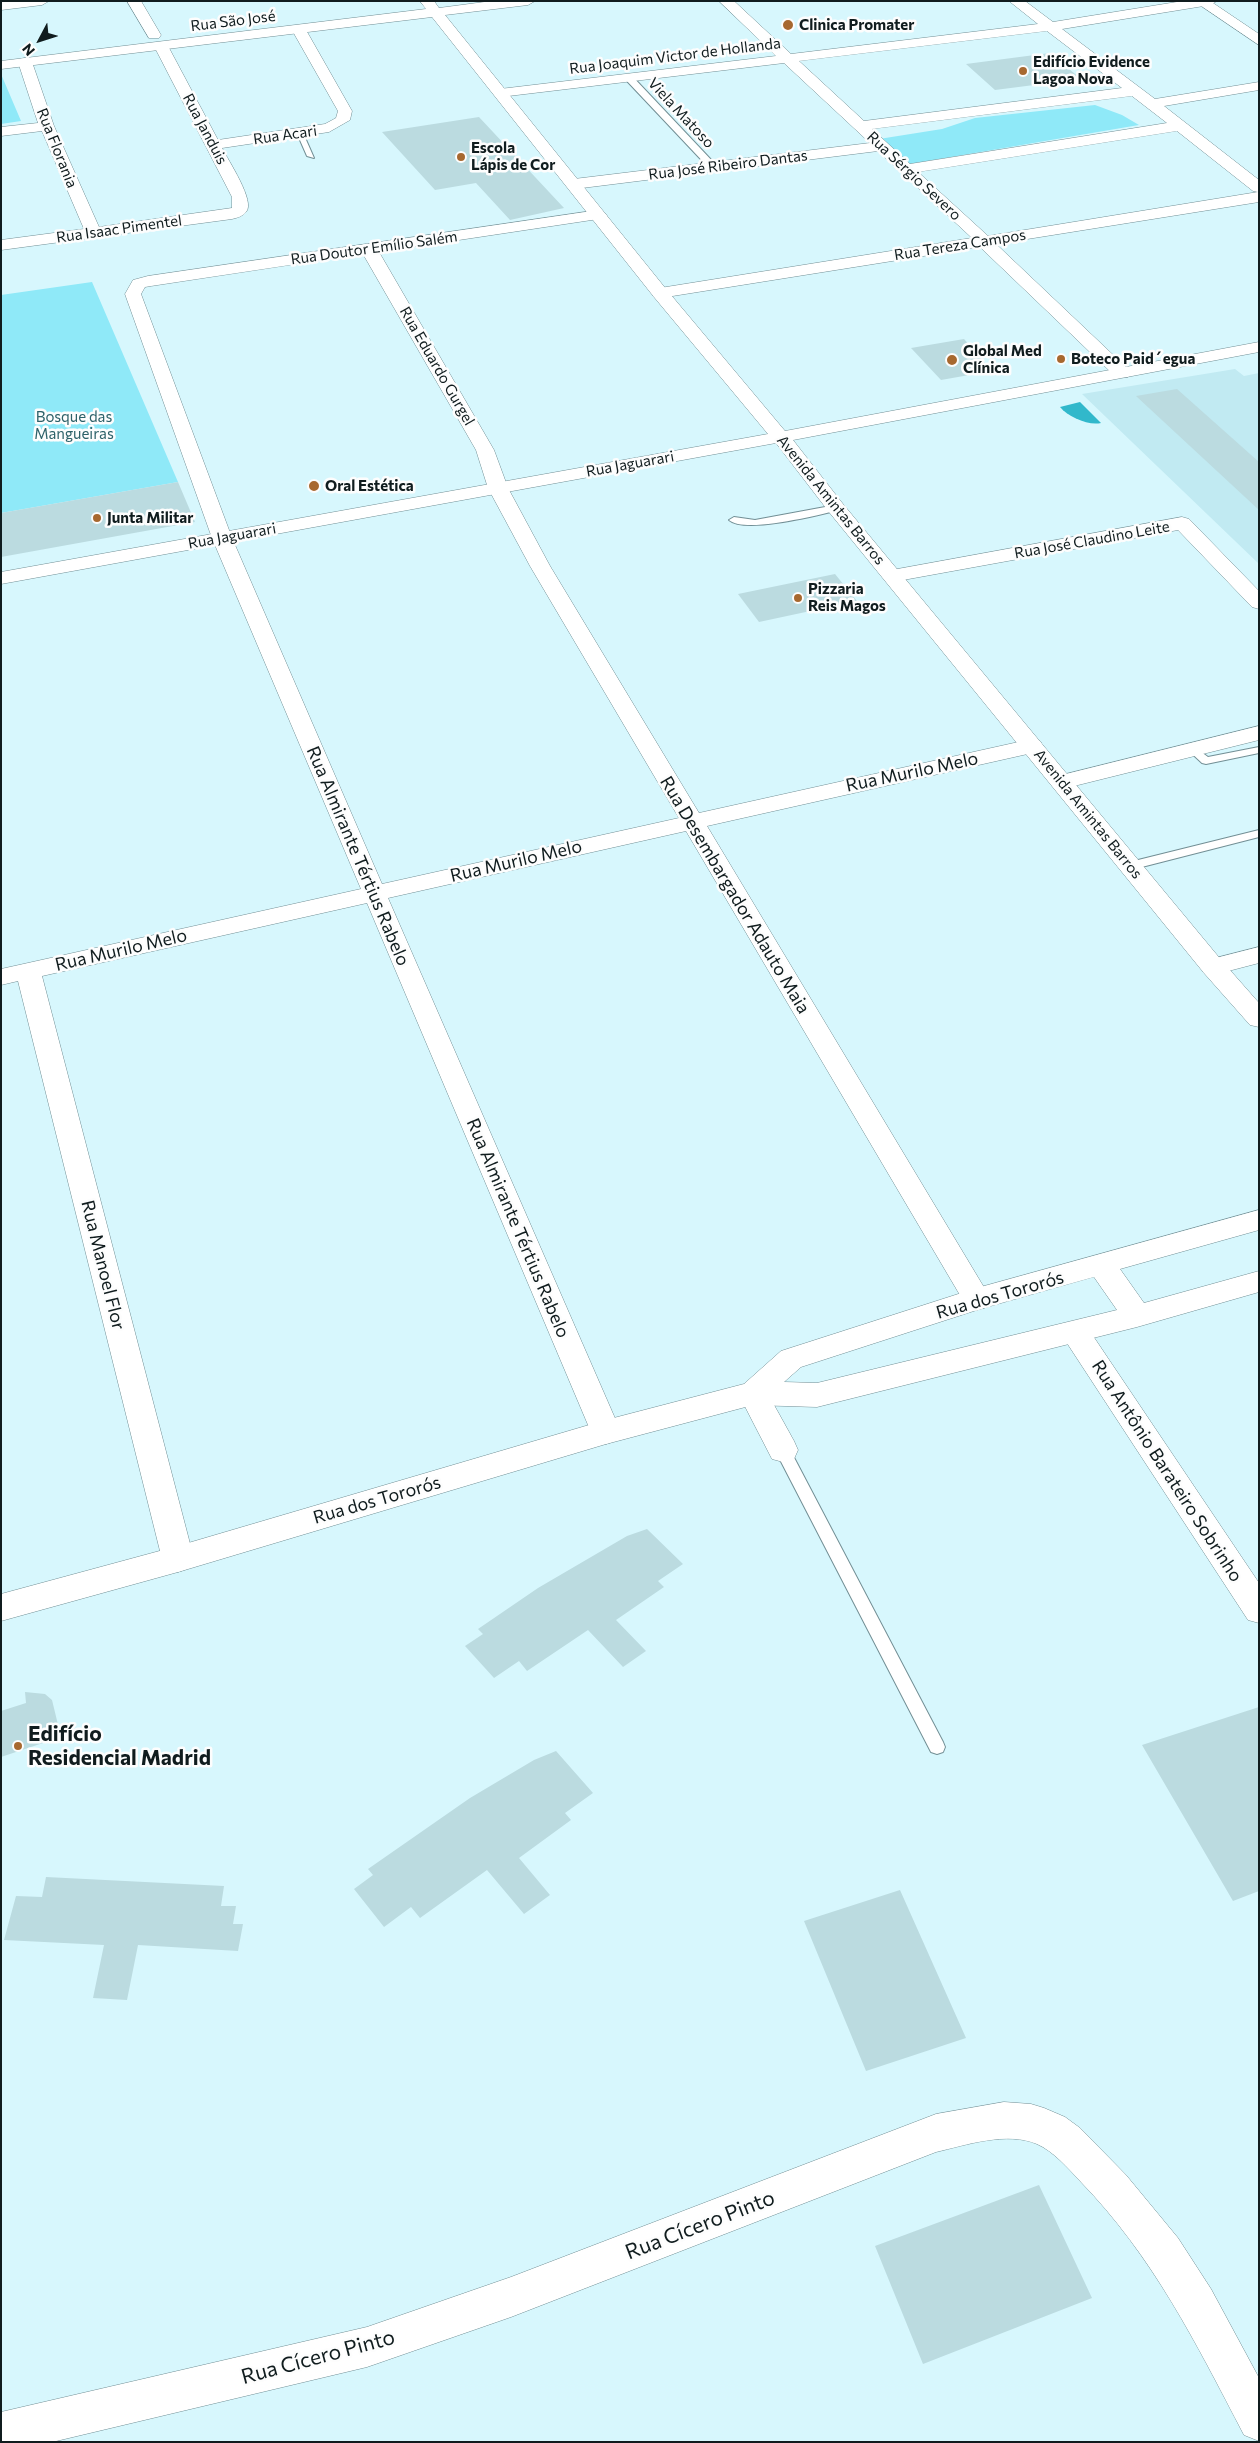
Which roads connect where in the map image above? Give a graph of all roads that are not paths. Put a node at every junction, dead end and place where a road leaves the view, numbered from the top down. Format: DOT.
graph roads {
  1 [pos="42,1"];
  2 [pos="134,1"];
  3 [pos="528,1"];
  4 [pos="726,1"];
  5 [pos="1016,1"];
  6 [pos="1205,2"];
  7 [pos="435,5"];
  8 [pos="1,6"];
  9 [pos="1050,27"];
  10 [pos="260,28"];
  11 [pos="299,30"];
  12 [pos="158,40"];
  13 [pos="1259,41"];
  14 [pos="1,52"];
  15 [pos="787,58"];
  16 [pos="25,62"];
  17 [pos="1,66"];
  18 [pos="629,78"];
  19 [pos="1259,86"];
  20 [pos="1135,91"];
  21 [pos="500,93"];
  22 [pos="1152,104"];
  23 [pos="47,126"];
  24 [pos="861,126"];
  25 [pos="1179,126"];
  26 [pos="1,132"];
  27 [pos="299,133"];
  28 [pos="213,145"];
  29 [pos="881,146"];
  30 [pos="311,156"];
  31 [pos="713,167"];
  32 [pos="905,169"];
  33 [pos="574,184"];
  34 [pos="1259,188"];
  35 [pos="1259,197"];
  36 [pos="236,212"];
  37 [pos="599,215"];
  38 [pos="93,232"];
  39 [pos="984,241"];
  40 [pos="1,245"];
  41 [pos="368,248"];
  42 [pos="148,281"];
  43 [pos="660,293"];
  44 [pos="1259,347"];
  45 [pos="1122,372"];
  46 [pos="781,436"];
  47 [pos="498,488"];
  48 [pos="836,508"];
  49 [pos="734,520"];
  50 [pos="222,538"];
  51 [pos="892,576"];
  52 [pos="1,578"];
  53 [pos="1259,603"];
  54 [pos="1259,733"];
  55 [pos="1032,746"];
  56 [pos="1193,750"];
  57 [pos="1259,750"];
  58 [pos="1062,782"];
  59 [pos="691,821"];
  60 [pos="1259,833"];
  61 [pos="1130,866"];
  62 [pos="373,893"];
  63 [pos="1259,955"];
  64 [pos="1213,967"];
  65 [pos="28,971"];
  66 [pos="1,977"];
  67 [pos="1259,1019"];
  68 [pos="1259,1220"];
  69 [pos="1102,1266"];
  70 [pos="1259,1280"];
  71 [pos="977,1300"];
  72 [pos="1137,1316"];
  73 [pos="1075,1332"];
  74 [pos="753,1393"];
  75 [pos="606,1432"];
  76 [pos="783,1450"];
  77 [pos="178,1559"];
  78 [pos="1,1608"];
  79 [pos="1259,1610"];
  80 [pos="937,1747"];
  81 [pos="1259,2420"];
  82 [pos="1,2433"];
  1 -- 8 [label="street"];
  2 -- 12 [label="street, Rua Janduis"];
  3 -- 7 [label="street, Rua São José"];
  4 -- 15 [label="street, Rua Sérgio Severo"];
  5 -- 9 [label="street"];
  6 -- 9 [label="street, Rua Joaquim Victor de Hollanda"];
  6 -- 13 [label="street"];
  7 -- 10 [label="street, Rua São José"];
  7 -- 11 [label="street, Rua São José"];
  7 -- 21 [label="street, Avenida Amintas Barros"];
  9 -- 15 [label="street, Rua Joaquim Victor de Hollanda"];
  9 -- 20 [label="street"];
  10 -- 11 [label="street, Rua São José"];
  10 -- 12 [label="street, Rua São José"];
  11 -- 27 [label="street, Rua Acari"];
  12 -- 14 [label="street, Rua São José"];
  12 -- 16 [label="street, Rua São José"];
  12 -- 28 [label="street, Rua Janduis"];
  15 -- 18 [label="street, Rua Joaquim Victor de Hollanda"];
  15 -- 24 [label="street, Rua Sérgio Severo"];
  16 -- 17 [label="street, Rua São José"];
  16 -- 23 [label="street, Rua Florania"];
  18 -- 21 [label="street, Rua Joaquim Victor de Hollanda"];
  18 -- 31 [label="lane, Viela Matoso"];
  19 -- 22 [label="street"];
  20 -- 22 [label="street"];
  20 -- 24 [label="street"];
  21 -- 33 [label="street, Avenida Amintas Barros"];
  22 -- 25 [label="street"];
  23 -- 26 [label="street"];
  23 -- 38 [label="street, Rua Florania"];
  24 -- 29 [label="street, Rua Sérgio Severo"];
  25 -- 32 [label="street"];
  25 -- 34 [label="street"];
  27 -- 28 [label="street, Rua Acari"];
  27 -- 30 [label="lane"];
  28 -- 36 [label="street, Rua Janduis"];
  29 -- 31 [label="street, Rua José Ribeiro Dantas"];
  29 -- 32 [label="street, Rua Sérgio Severo"];
  31 -- 33 [label="street, Rua José Ribeiro Dantas"];
  32 -- 39 [label="street, Rua Sérgio Severo"];
  33 -- 37 [label="street, Avenida Amintas Barros"];
  35 -- 39 [label="street, Rua Tereza Campos"];
  36 -- 38 [label="street, Rua Isaac Pimentel"];
  37 -- 41 [label="street, Rua Doutor Emílio Salém"];
  37 -- 43 [label="street, Avenida Amintas Barros"];
  38 -- 40 [label="street, Rua Isaac Pimentel"];
  39 -- 43 [label="street, Rua Tereza Campos"];
  39 -- 45 [label="street, Rua Sérgio Severo"];
  41 -- 42 [label="street, Rua Doutor Emílio Salém"];
  41 -- 47 [label="street, Rua Eduardo Gurgel"];
  42 -- 50 [label="street, Rua Almirante Tértius Rabelo"];
  43 -- 46 [label="street, Avenida Amintas Barros"];
  44 -- 45 [label="street, Rua Jaguarari"];
  45 -- 46 [label="street, Rua Jaguarari"];
  46 -- 47 [label="street, Rua Jaguarari"];
  46 -- 48 [label="street, Avenida Amintas Barros"];
  47 -- 50 [label="street, Rua Jaguarari"];
  47 -- 59 [label="street, Rua Desembargador Adauto Maia"];
  48 -- 49 [label="lane"];
  48 -- 51 [label="street, Avenida Amintas Barros"];
  50 -- 52 [label="street, Rua Jaguarari"];
  50 -- 62 [label="street, Rua Almirante Tértius Rabelo"];
  51 -- 53 [label="street, Rua José Claudino Leite"];
  51 -- 55 [label="street, Avenida Amintas Barros"];
  54 -- 56 [label="street"];
  55 -- 58 [label="street, Avenida Amintas Barros"];
  55 -- 59 [label="street, Rua Murilo Melo"];
  56 -- 57 [label="lane"];
  56 -- 58 [label="street"];
  58 -- 61 [label="street, Avenida Amintas Barros"];
  59 -- 62 [label="street, Rua Murilo Melo"];
  59 -- 71 [label="street, Rua Desembargador Adauto Maia"];
  60 -- 61 [label="lane"];
  61 -- 64 [label="street, Avenida Amintas Barros"];
  62 -- 65 [label="street, Rua Murilo Melo"];
  62 -- 75 [label="street, Rua Almirante Tértius Rabelo"];
  63 -- 64 [label="street"];
  64 -- 67 [label="street, Avenida Amintas Barros"];
  65 -- 66 [label="street, Rua Murilo Melo"];
  65 -- 77 [label="street, Rua Manoel Flor"];
  68 -- 69 [label="street, Rua dos Tororós"];
  69 -- 71 [label="street, Rua dos Tororós"];
  69 -- 72 [label="street"];
  70 -- 72 [label="street, Rua dos Tororós"];
  71 -- 74 [label="street, Rua dos Tororós"];
  72 -- 73 [label="street, Rua dos Tororós"];
  73 -- 74 [label="street, Rua dos Tororós"];
  73 -- 79 [label="street, Rua Antônio Barateiro Sobrinho"];
  74 -- 75 [label="street, Rua dos Tororós"];
  74 -- 76 [label="street"];
  75 -- 77 [label="street, Rua dos Tororós"];
  76 -- 80 [label="lane"];
  77 -- 78 [label="street, Rua dos Tororós"];
  81 -- 82 [label="street, Rua Cícero Pinto"];
}
